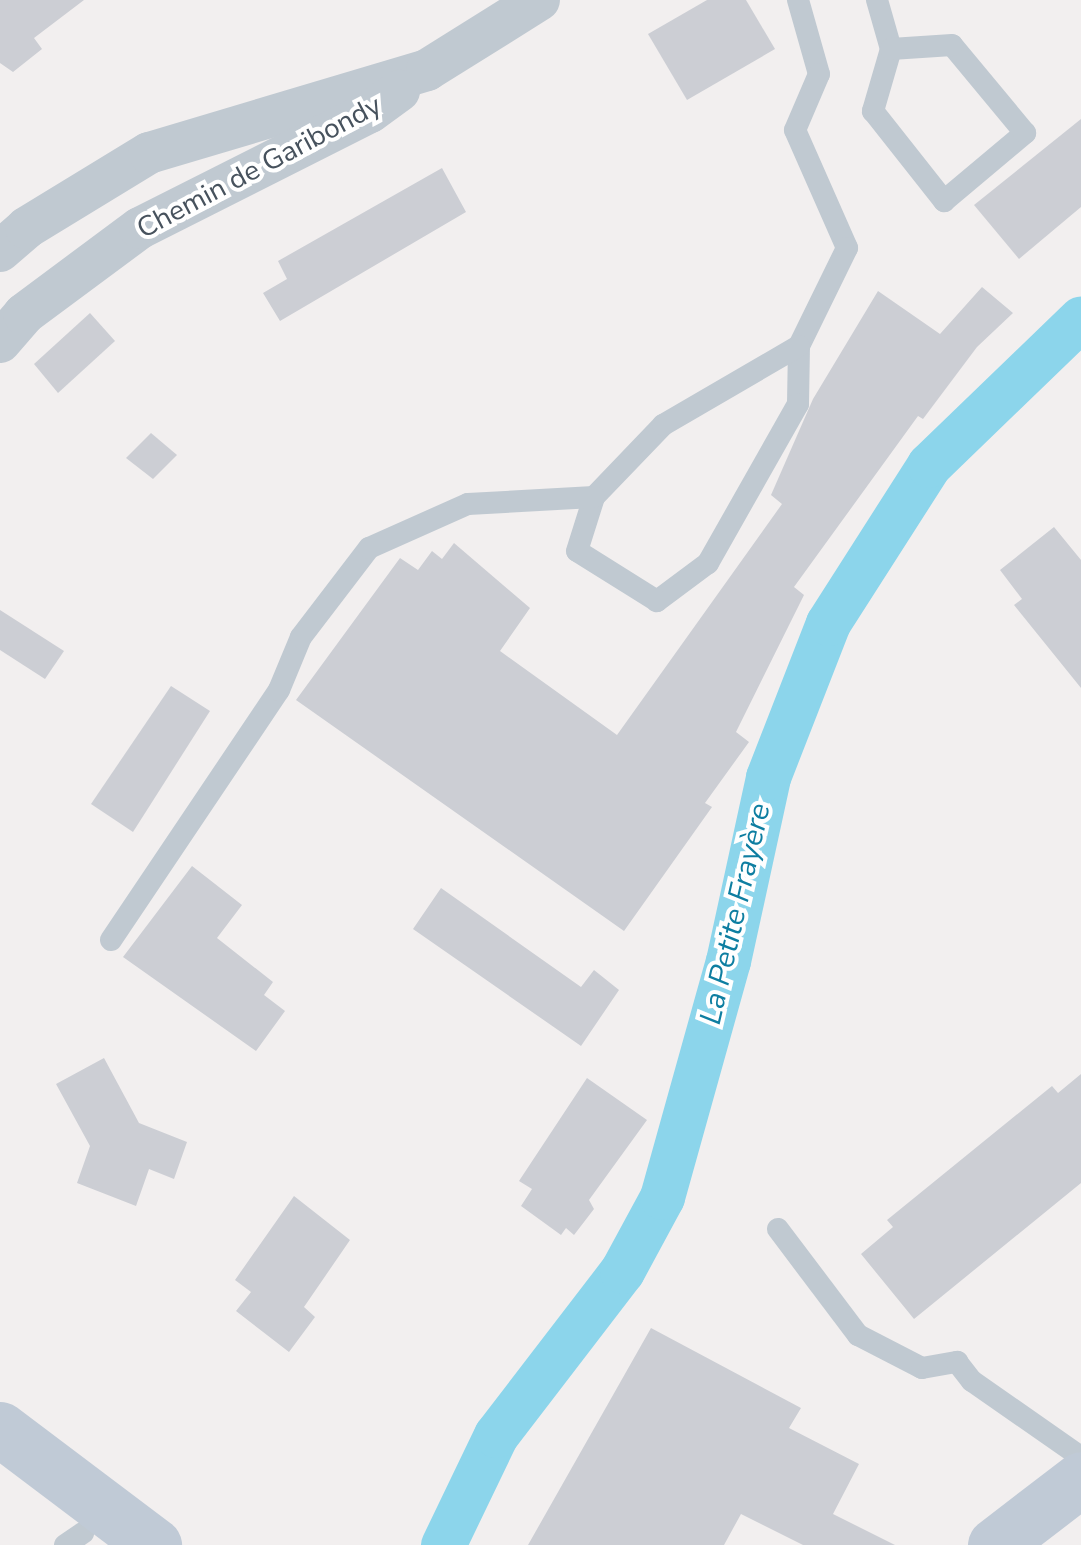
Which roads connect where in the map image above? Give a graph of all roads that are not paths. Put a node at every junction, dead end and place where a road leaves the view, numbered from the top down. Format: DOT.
graph roads {
  1 [pos="539,0"];
  2 [pos="798,0"];
  3 [pos="877,0"];
  4 [pos="891,49"];
  5 [pos="427,70"];
  6 [pos="0,251"];
  7 [pos="0,342"];
  8 [pos="799,346"];
  9 [pos="594,497"];
  10 [pos="111,940"];
  11 [pos="778,1228"];
  12 [pos="0,1429"];
  13 [pos="1081,1457"];
  14 [pos="0,1470"];
  15 [pos="1081,1478"];
  16 [pos="82,1541"];
  17 [pos="154,1545"];
  18 [pos="996,1545"];
  1 -- 5 [label="street, Chemin de Garibondy"];
  2 -- 8 [label="lane"];
  3 -- 4 [label="lane"];
  4 -- 4 [label="lane"];
  5 -- 6 [label="street, Chemin de Garibondy"];
  5 -- 7 [label="street, Chemin de Garibondy"];
  8 -- 9 [label="lane"];
  8 -- 9 [label="lane"];
  9 -- 10 [label="lane"];
  11 -- 13 [label="lane"];
  12 -- 17 [label="main road"];
  14 -- 16 [label="main road"];
  15 -- 18 [label="main road"];
}
